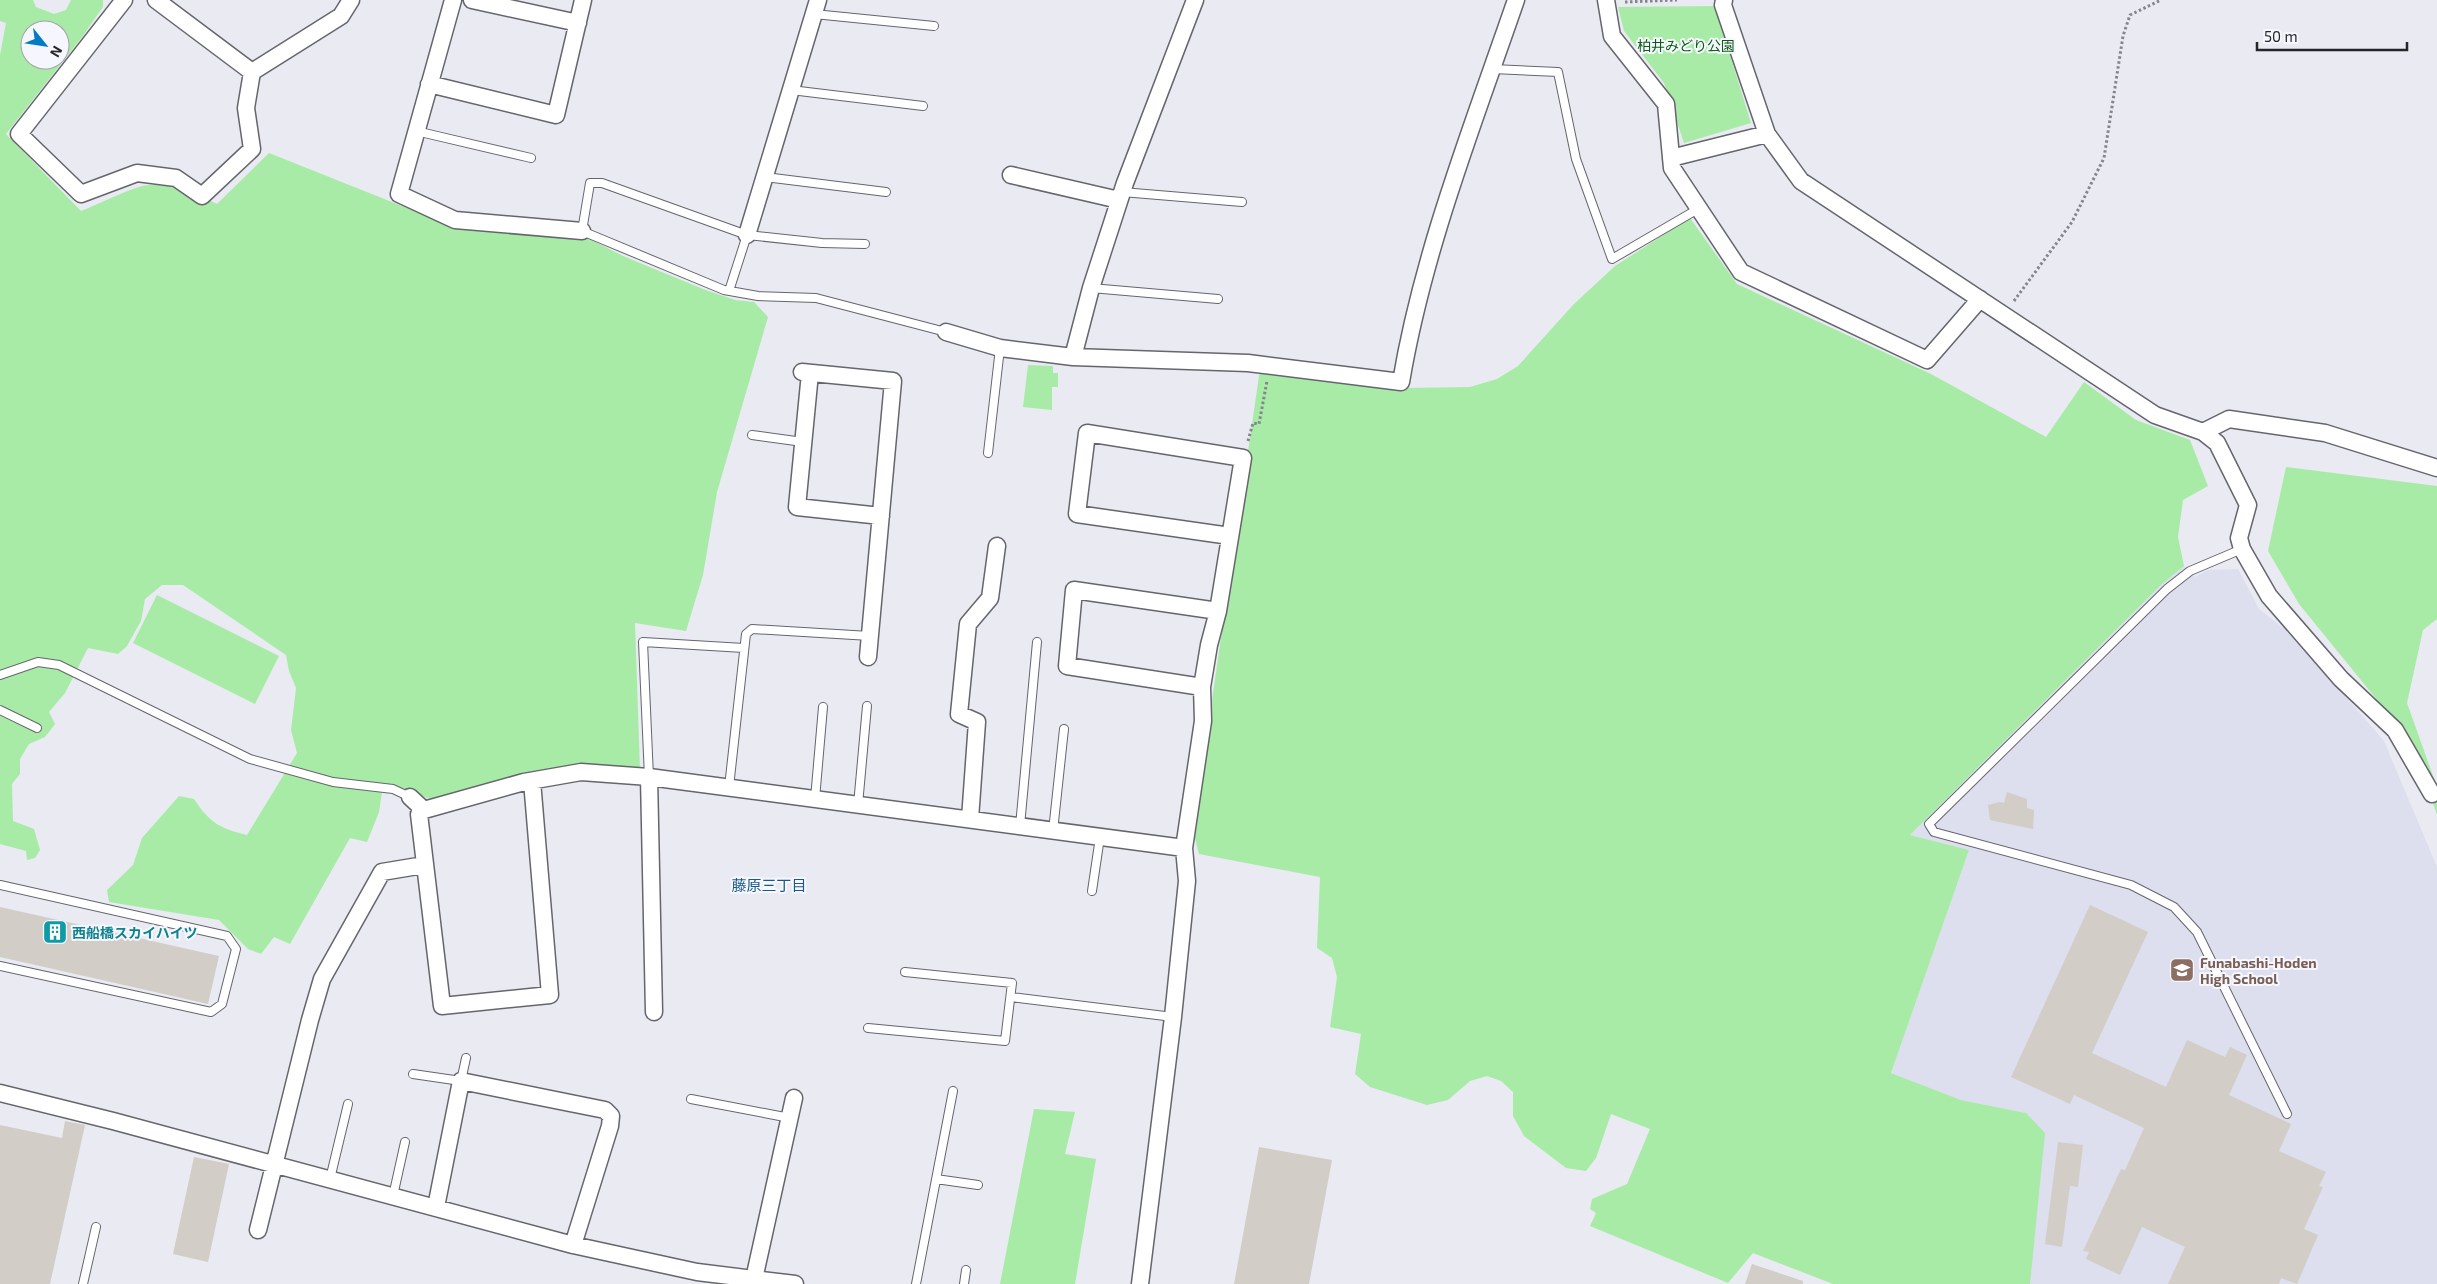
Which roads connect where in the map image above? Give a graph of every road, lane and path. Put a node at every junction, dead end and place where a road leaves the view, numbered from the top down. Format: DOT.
graph roads {
  1 [pos="124,0"];
  2 [pos="156,0"];
  3 [pos="351,0"];
  4 [pos="453,0"];
  5 [pos="472,0"];
  6 [pos="583,0"];
  7 [pos="1195,0"];
  8 [pos="1516,0"];
  9 [pos="1677,0"];
  10 [pos="1724,0"];
  11 [pos="2161,0"];
  12 [pos="1606,1"];
  13 [pos="816,7"];
  14 [pos="578,24"];
  15 [pos="934,26"];
  16 [pos="1492,69"];
  17 [pos="252,72"];
  18 [pos="429,84"];
  19 [pos="791,90"];
  20 [pos="923,106"];
  21 [pos="416,131"];
  22 [pos="1766,134"];
  23 [pos="532,158"];
  24 [pos="1671,158"];
  25 [pos="1010,175"];
  26 [pos="765,177"];
  27 [pos="886,192"];
  28 [pos="1121,196"];
  29 [pos="1242,202"];
  30 [pos="1698,209"];
  31 [pos="582,230"];
  32 [pos="747,235"];
  33 [pos="864,244"];
  34 [pos="1090,288"];
  35 [pos="729,291"];
  36 [pos="1218,298"];
  37 [pos="1980,299"];
  38 [pos="2004,314"];
  39 [pos="946,332"];
  40 [pos="1000,348"];
  41 [pos="1073,357"];
  42 [pos="1270,365"];
  43 [pos="2202,432"];
  44 [pos="752,435"];
  45 [pos="804,442"];
  46 [pos="988,454"];
  47 [pos="1243,459"];
  48 [pos="2437,468"];
  49 [pos="881,516"];
  50 [pos="1230,536"];
  51 [pos="997,546"];
  52 [pos="2242,549"];
  53 [pos="1218,611"];
  54 [pos="870,636"];
  55 [pos="1037,642"];
  56 [pos="744,648"];
  57 [pos="868,658"];
  58 [pos="0,675"];
  59 [pos="1202,687"];
  60 [pos="867,706"];
  61 [pos="823,707"];
  62 [pos="0,710"];
  63 [pos="37,728"];
  64 [pos="1064,728"];
  65 [pos="649,777"];
  66 [pos="532,781"];
  67 [pos="729,788"];
  68 [pos="2432,794"];
  69 [pos="410,797"];
  70 [pos="815,799"];
  71 [pos="858,805"];
  72 [pos="424,810"];
  73 [pos="970,820"];
  74 [pos="1020,826"];
  75 [pos="1052,830"];
  76 [pos="1100,837"];
  77 [pos="1184,848"];
  78 [pos="424,865"];
  79 [pos="0,885"];
  80 [pos="1092,891"];
  81 [pos="0,966"];
  82 [pos="905,972"];
  83 [pos="1011,997"];
  84 [pos="654,1012"];
  85 [pos="1174,1017"];
  86 [pos="868,1028"];
  87 [pos="466,1058"];
  88 [pos="413,1074"];
  89 [pos="461,1081"];
  90 [pos="952,1091"];
  91 [pos="0,1093"];
  92 [pos="794,1098"];
  93 [pos="691,1100"];
  94 [pos="348,1104"];
  95 [pos="2287,1114"];
  96 [pos="790,1118"];
  97 [pos="405,1142"];
  98 [pos="274,1166"];
  99 [pos="936,1179"];
  100 [pos="330,1180"];
  101 [pos="978,1185"];
  102 [pos="393,1196"];
  103 [pos="436,1207"];
  104 [pos="96,1227"];
  105 [pos="258,1230"];
  106 [pos="573,1245"];
  107 [pos="966,1270"];
  108 [pos="754,1279"];
  109 [pos="727,1280"];
  110 [pos="84,1284"];
  111 [pos="795,1284"];
  112 [pos="916,1284"];
  113 [pos="964,1284"];
  114 [pos="1140,1284"];
  1 -- 17 [label="street"];
  2 -- 17 [label="street"];
  3 -- 17 [label="street"];
  4 -- 18 [label="street"];
  5 -- 14 [label="street"];
  6 -- 14 [label="street"];
  7 -- 28 [label="street"];
  8 -- 16 [label="street"];
  9 -- 12 [label="path"];
  10 -- 22 [label="street"];
  11 -- 38 [label="path"];
  12 -- 24 [label="street"];
  13 -- 15 [label="lane"];
  13 -- 19 [label="street"];
  14 -- 18 [label="street"];
  16 -- 30 [label="lane"];
  16 -- 42 [label="street"];
  18 -- 21 [label="street"];
  19 -- 20 [label="lane"];
  19 -- 26 [label="street"];
  21 -- 23 [label="lane"];
  21 -- 31 [label="street"];
  22 -- 24 [label="street"];
  22 -- 37 [label="street"];
  24 -- 30 [label="street"];
  25 -- 28 [label="street"];
  26 -- 27 [label="lane"];
  26 -- 32 [label="street"];
  28 -- 29 [label="lane"];
  28 -- 34 [label="street"];
  30 -- 37 [label="street"];
  31 -- 32 [label="lane"];
  31 -- 35 [label="lane"];
  32 -- 33 [label="lane"];
  32 -- 35 [label="lane"];
  34 -- 36 [label="lane"];
  34 -- 41 [label="street"];
  35 -- 39 [label="lane"];
  37 -- 38 [label="street"];
  38 -- 43 [label="street"];
  39 -- 40 [label="street"];
  40 -- 41 [label="street"];
  40 -- 46 [label="lane"];
  41 -- 42 [label="street"];
  42 -- 47 [label="path"];
  43 -- 48 [label="street"];
  43 -- 52 [label="street"];
  44 -- 45 [label="lane"];
  45 -- 49 [label="street"];
  45 -- 49 [label="street"];
  47 -- 50 [label="street"];
  47 -- 50 [label="street"];
  49 -- 54 [label="street"];
  50 -- 53 [label="street"];
  51 -- 73 [label="street"];
  52 -- 68 [label="street"];
  52 -- 95 [label="lane"];
  53 -- 59 [label="street"];
  53 -- 59 [label="street"];
  54 -- 56 [label="lane"];
  54 -- 57 [label="street"];
  55 -- 74 [label="lane"];
  56 -- 65 [label="lane"];
  56 -- 67 [label="lane"];
  58 -- 69 [label="lane"];
  59 -- 77 [label="street"];
  60 -- 71 [label="lane"];
  61 -- 70 [label="lane"];
  62 -- 63 [label="lane"];
  64 -- 75 [label="lane"];
  65 -- 66 [label="street"];
  65 -- 67 [label="street"];
  65 -- 84 [label="street"];
  66 -- 72 [label="street"];
  66 -- 78 [label="street"];
  67 -- 70 [label="street"];
  69 -- 72 [label="street"];
  70 -- 71 [label="street"];
  71 -- 73 [label="street"];
  72 -- 78 [label="street"];
  73 -- 74 [label="street"];
  74 -- 75 [label="street"];
  75 -- 76 [label="street"];
  76 -- 77 [label="street"];
  76 -- 80 [label="lane"];
  77 -- 85 [label="street"];
  78 -- 98 [label="street"];
  79 -- 81 [label="lane"];
  82 -- 83 [label="lane"];
  83 -- 85 [label="lane"];
  83 -- 86 [label="lane"];
  85 -- 114 [label="street"];
  87 -- 89 [label="lane"];
  88 -- 89 [label="lane"];
  89 -- 103 [label="street"];
  89 -- 106 [label="street"];
  90 -- 99 [label="lane"];
  91 -- 98 [label="street"];
  92 -- 96 [label="street"];
  93 -- 96 [label="lane"];
  94 -- 100 [label="lane"];
  96 -- 108 [label="street"];
  97 -- 102 [label="lane"];
  98 -- 100 [label="street"];
  98 -- 105 [label="street"];
  99 -- 101 [label="lane"];
  99 -- 112 [label="lane"];
  100 -- 102 [label="street"];
  102 -- 103 [label="street"];
  103 -- 106 [label="street"];
  104 -- 110 [label="lane"];
  106 -- 109 [label="street"];
  107 -- 113 [label="lane"];
  108 -- 109 [label="street"];
  108 -- 111 [label="street"];
}
